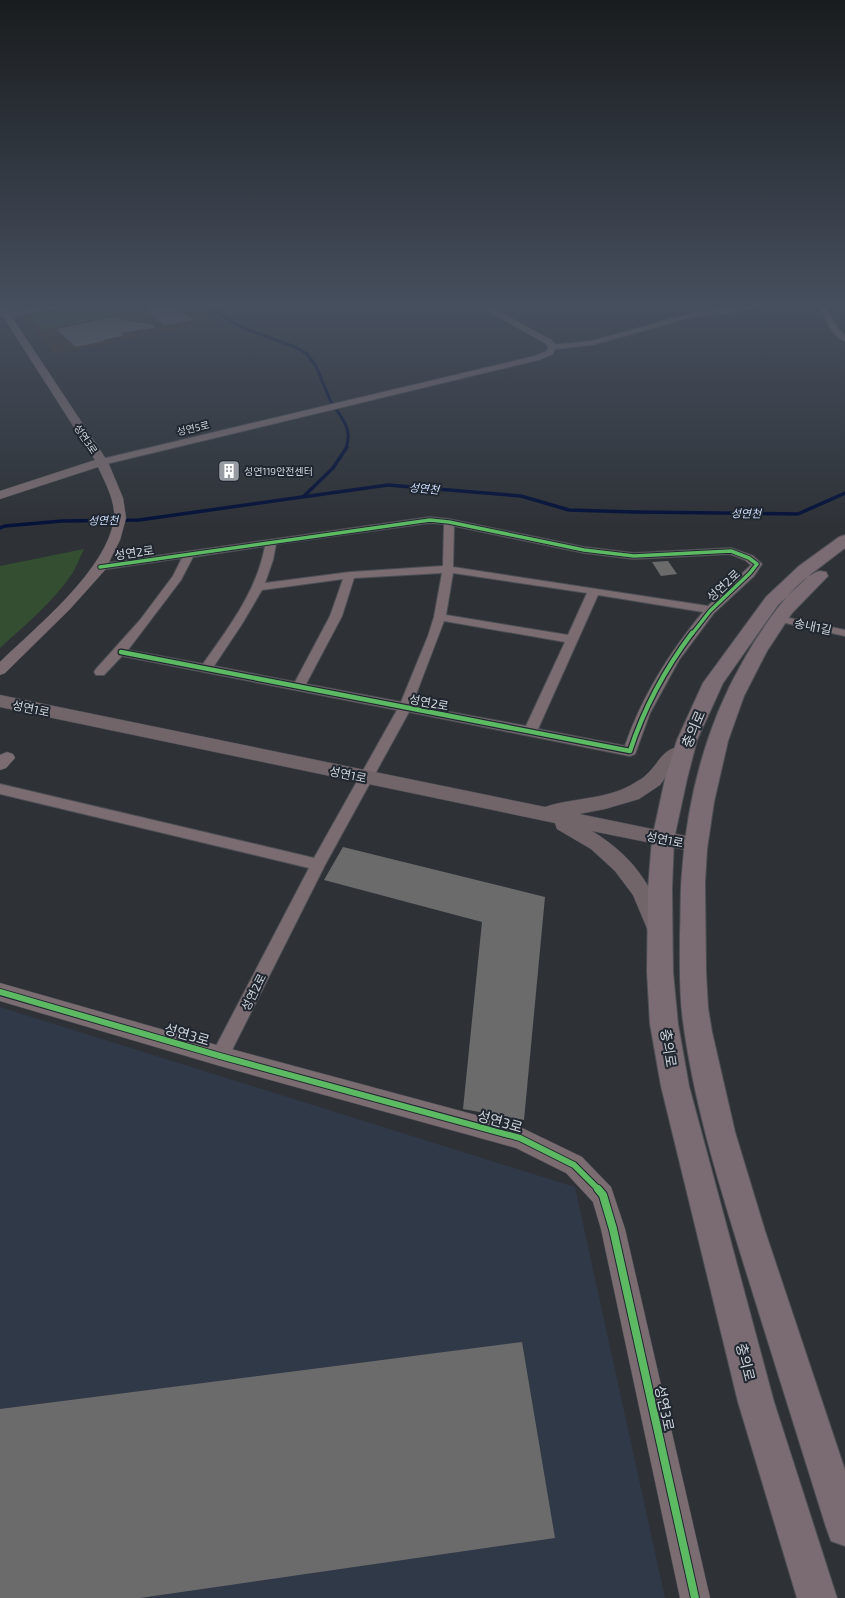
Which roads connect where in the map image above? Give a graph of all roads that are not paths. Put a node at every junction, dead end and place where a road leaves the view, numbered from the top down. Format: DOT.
graph roads {
  1 [pos="45,379"];
  2 [pos="452,379"];
  3 [pos="102,462"];
  4 [pos="0,495"];
  5 [pos="449,522"];
  6 [pos="845,540"];
  7 [pos="271,542"];
  8 [pos="189,554"];
  9 [pos="845,556"];
  10 [pos="100,567"];
  11 [pos="448,569"];
  12 [pos="350,575"];
  13 [pos="258,587"];
  14 [pos="594,591"];
  15 [pos="710,610"];
  16 [pos="440,617"];
  17 [pos="780,619"];
  18 [pos="845,633"];
  19 [pos="572,639"];
  20 [pos="121,652"];
  21 [pos="206,669"];
  22 [pos="0,670"];
  23 [pos="100,672"];
  24 [pos="298,687"];
  25 [pos="0,701"];
  26 [pos="405,707"];
  27 [pos="530,732"];
  28 [pos="682,753"];
  29 [pos="367,778"];
  30 [pos="676,779"];
  31 [pos="706,786"];
  32 [pos="0,789"];
  33 [pos="541,814"];
  34 [pos="664,840"];
  35 [pos="696,845"];
  36 [pos="318,864"];
  37 [pos="660,934"];
  38 [pos="0,992"];
  39 [pos="220,1056"];
  40 [pos="845,1527"];
  41 [pos="695,1598"];
  42 [pos="817,1598"];
  1 -- 3 [label="street, 성연3로"];
  2 -- 3 [label="street, 성연5로"];
  3 -- 4 [label="street, 성연3로"];
  3 -- 10 [label="street, 성연3로"];
  5 -- 7 [label="street, 성연2로"];
  5 -- 11 [label="street, 성연2로"];
  5 -- 15 [label="street, 성연2로"];
  6 -- 28 [label="main road, 충의로"];
  7 -- 8 [label="street, 성연2로"];
  7 -- 13 [label="street"];
  8 -- 10 [label="street, 성연2로"];
  8 -- 20 [label="street"];
  9 -- 17 [label="main road, 충의로"];
  10 -- 22 [label="street"];
  11 -- 12 [label="street"];
  11 -- 14 [label="street"];
  11 -- 16 [label="street, 성연2로"];
  12 -- 13 [label="street"];
  12 -- 24 [label="street"];
  13 -- 21 [label="street"];
  14 -- 15 [label="street"];
  14 -- 19 [label="street"];
  15 -- 27 [label="street, 성연2로"];
  16 -- 19 [label="street"];
  16 -- 26 [label="street, 성연2로"];
  17 -- 18 [label="street, 송내1길"];
  17 -- 31 [label="main road, 충의로"];
  19 -- 27 [label="street"];
  20 -- 21 [label="street, 성연2로"];
  20 -- 23 [label="street"];
  21 -- 24 [label="street, 성연2로"];
  24 -- 26 [label="street, 성연2로"];
  25 -- 29 [label="main road, 성연1로"];
  26 -- 27 [label="street, 성연2로"];
  26 -- 29 [label="street, 성연2로"];
  28 -- 30 [label="main road, 충의로"];
  28 -- 33 [label="main road"];
  29 -- 33 [label="main road, 성연1로"];
  29 -- 36 [label="street, 성연2로"];
  30 -- 31 [label="main road"];
  30 -- 34 [label="main road, 충의로"];
  31 -- 35 [label="main road, 충의로"];
  32 -- 36 [label="street"];
  33 -- 34 [label="main road, 성연1로"];
  33 -- 37 [label="main road"];
  34 -- 35 [label="main road, 성연1로"];
  34 -- 37 [label="main road, 충의로"];
  35 -- 40 [label="main road, 충의로"];
  36 -- 39 [label="street, 성연2로"];
  37 -- 42 [label="main road, 충의로"];
  38 -- 39 [label="street, 성연3로"];
  39 -- 41 [label="street, 성연3로"];
}
